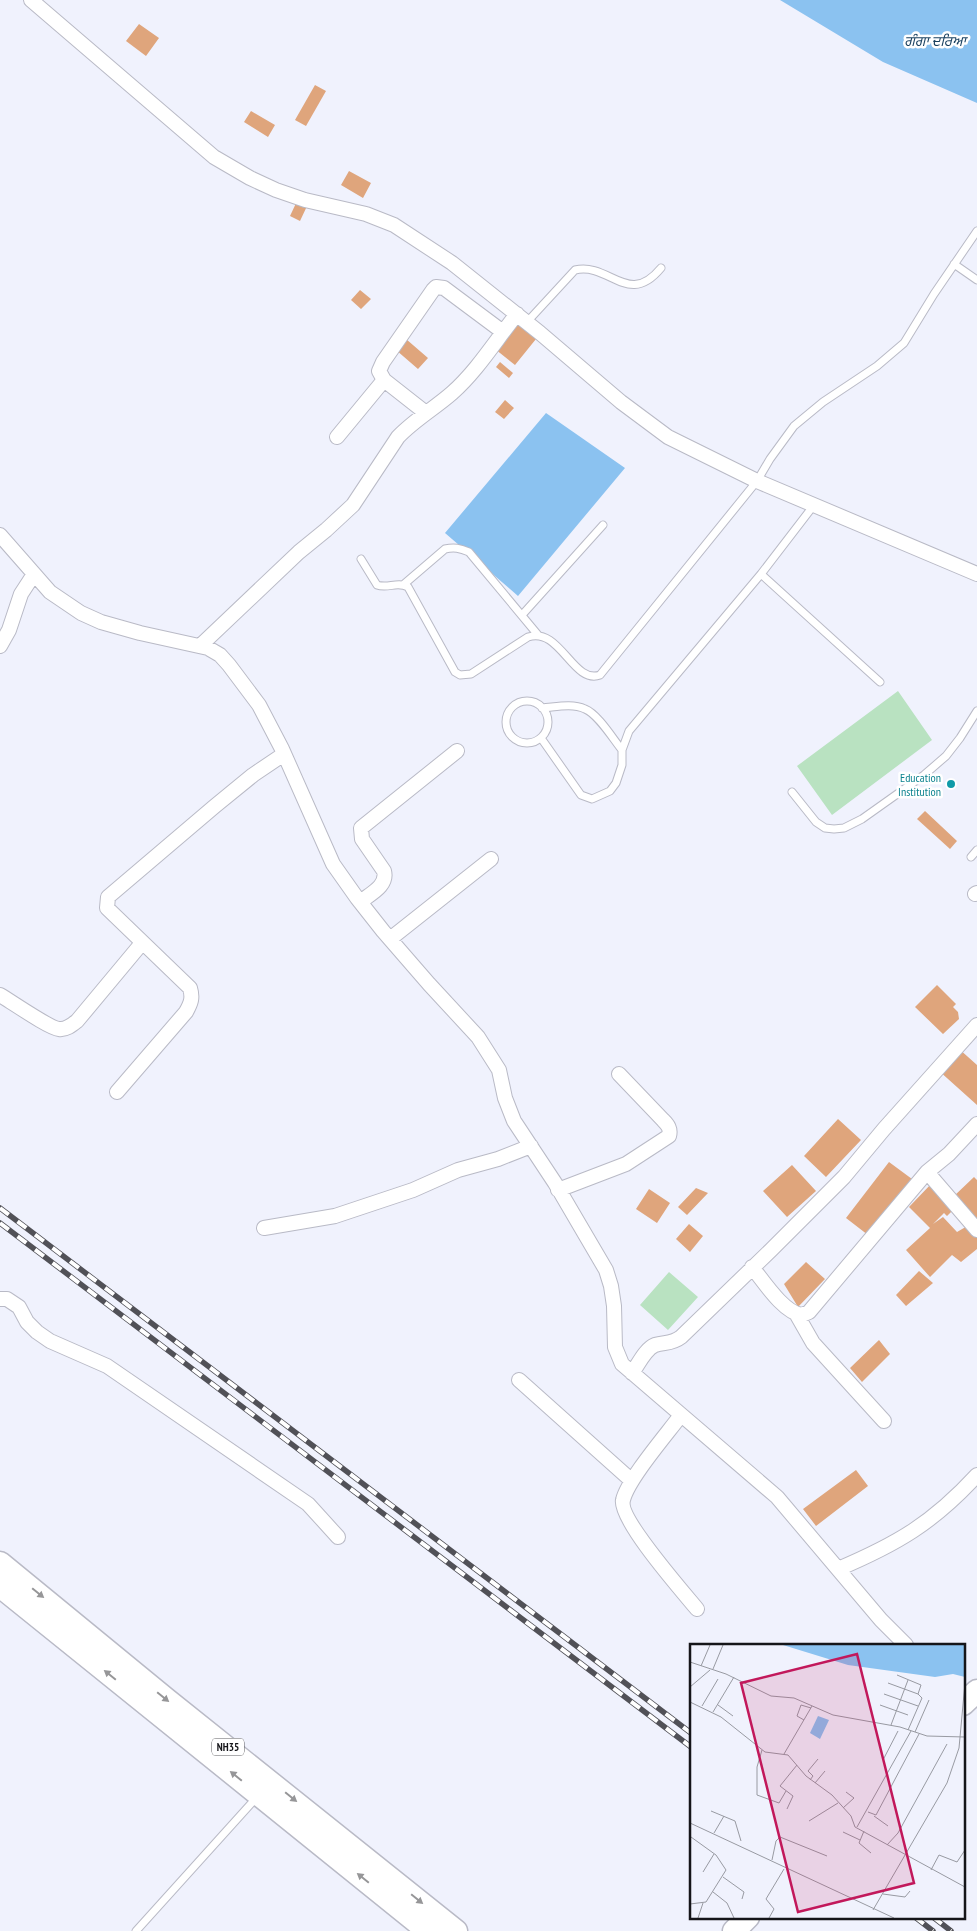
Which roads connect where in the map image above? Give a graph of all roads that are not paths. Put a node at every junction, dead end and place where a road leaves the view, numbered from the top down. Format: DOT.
graph roads {
  1 [pos="31,0"];
  2 [pos="977,231"];
  3 [pos="954,264"];
  4 [pos="661,268"];
  5 [pos="977,280"];
  6 [pos="522,318"];
  7 [pos="503,332"];
  8 [pos="384,380"];
  9 [pos="426,413"];
  10 [pos="337,437"];
  11 [pos="757,481"];
  12 [pos="814,505"];
  13 [pos="604,525"];
  14 [pos="0,535"];
  15 [pos="361,559"];
  16 [pos="34,574"];
  17 [pos="761,574"];
  18 [pos="977,574"];
  19 [pos="404,585"];
  20 [pos="522,615"];
  21 [pos="538,635"];
  22 [pos="0,646"];
  23 [pos="200,646"];
  24 [pos="880,682"];
  25 [pos="542,708"];
  26 [pos="977,711"];
  27 [pos="540,738"];
  28 [pos="622,750"];
  29 [pos="457,751"];
  30 [pos="284,754"];
  31 [pos="792,792"];
  32 [pos="977,850"];
  33 [pos="971,857"];
  34 [pos="491,859"];
  35 [pos="360,902"];
  36 [pos="390,939"];
  37 [pos="142,943"];
  38 [pos="0,995"];
  39 [pos="977,1025"];
  40 [pos="619,1074"];
  41 [pos="117,1092"];
  42 [pos="977,1124"];
  43 [pos="531,1146"];
  44 [pos="927,1172"];
  45 [pos="558,1190"];
  46 [pos="264,1228"];
  47 [pos="977,1230"];
  48 [pos="752,1267"];
  49 [pos="0,1299"];
  50 [pos="797,1315"];
  51 [pos="632,1373"];
  52 [pos="519,1380"];
  53 [pos="681,1415"];
  54 [pos="884,1421"];
  55 [pos="977,1475"];
  56 [pos="632,1481"];
  57 [pos="338,1537"];
  58 [pos="0,1562"];
  59 [pos="838,1569"];
  60 [pos="0,1586"];
  61 [pos="697,1609"];
  62 [pos="905,1644"];
  63 [pos="259,1795"];
  64 [pos="747,1918"];
  65 [pos="136,1931"];
  66 [pos="428,1931"];
  67 [pos="456,1931"];
  68 [pos="734,1931"];
  1 -- 6 [label="street"];
  2 -- 3 [label="lane"];
  3 -- 5 [label="lane"];
  3 -- 11 [label="lane"];
  4 -- 6 [label="lane"];
  6 -- 7 [label="street"];
  6 -- 11 [label="street"];
  7 -- 8 [label="street"];
  7 -- 9 [label="street"];
  8 -- 9 [label="street"];
  8 -- 10 [label="street"];
  9 -- 23 [label="street"];
  11 -- 12 [label="street"];
  11 -- 21 [label="lane"];
  12 -- 17 [label="lane"];
  12 -- 18 [label="street"];
  13 -- 20 [label="lane"];
  14 -- 16 [label="street"];
  15 -- 19 [label="lane"];
  16 -- 22 [label="street"];
  16 -- 23 [label="street"];
  17 -- 24 [label="lane"];
  17 -- 28 [label="lane"];
  19 -- 20 [label="lane"];
  19 -- 21 [label="lane"];
  20 -- 21 [label="lane"];
  23 -- 30 [label="street"];
  25 -- 27 [label="lane"];
  25 -- 27 [label="lane"];
  25 -- 28 [label="lane"];
  26 -- 31 [label="lane"];
  27 -- 28 [label="lane"];
  29 -- 35 [label="street"];
  30 -- 35 [label="street"];
  30 -- 37 [label="street"];
  32 -- 33 [label="lane"];
  34 -- 36 [label="street"];
  35 -- 36 [label="street"];
  36 -- 43 [label="street"];
  37 -- 38 [label="street"];
  37 -- 41 [label="street"];
  39 -- 48 [label="street"];
  40 -- 45 [label="street"];
  42 -- 44 [label="street"];
  43 -- 45 [label="street"];
  43 -- 46 [label="street"];
  44 -- 47 [label="street"];
  44 -- 50 [label="street"];
  45 -- 51 [label="street"];
  48 -- 50 [label="street"];
  48 -- 51 [label="street"];
  49 -- 57 [label="street"];
  50 -- 54 [label="street"];
  51 -- 53 [label="street"];
  52 -- 56 [label="street"];
  53 -- 56 [label="street"];
  53 -- 59 [label="street"];
  55 -- 59 [label="street"];
  56 -- 61 [label="street"];
  58 -- 67 [label="highway, NH35, one-way"];
  59 -- 62 [label="street"];
  63 -- 60 [label="highway, NH35, one-way"];
  63 -- 65 [label="lane"];
  66 -- 63 [label="highway, NH35, one-way"];
  64 -- 68 [label="highway"];
}
